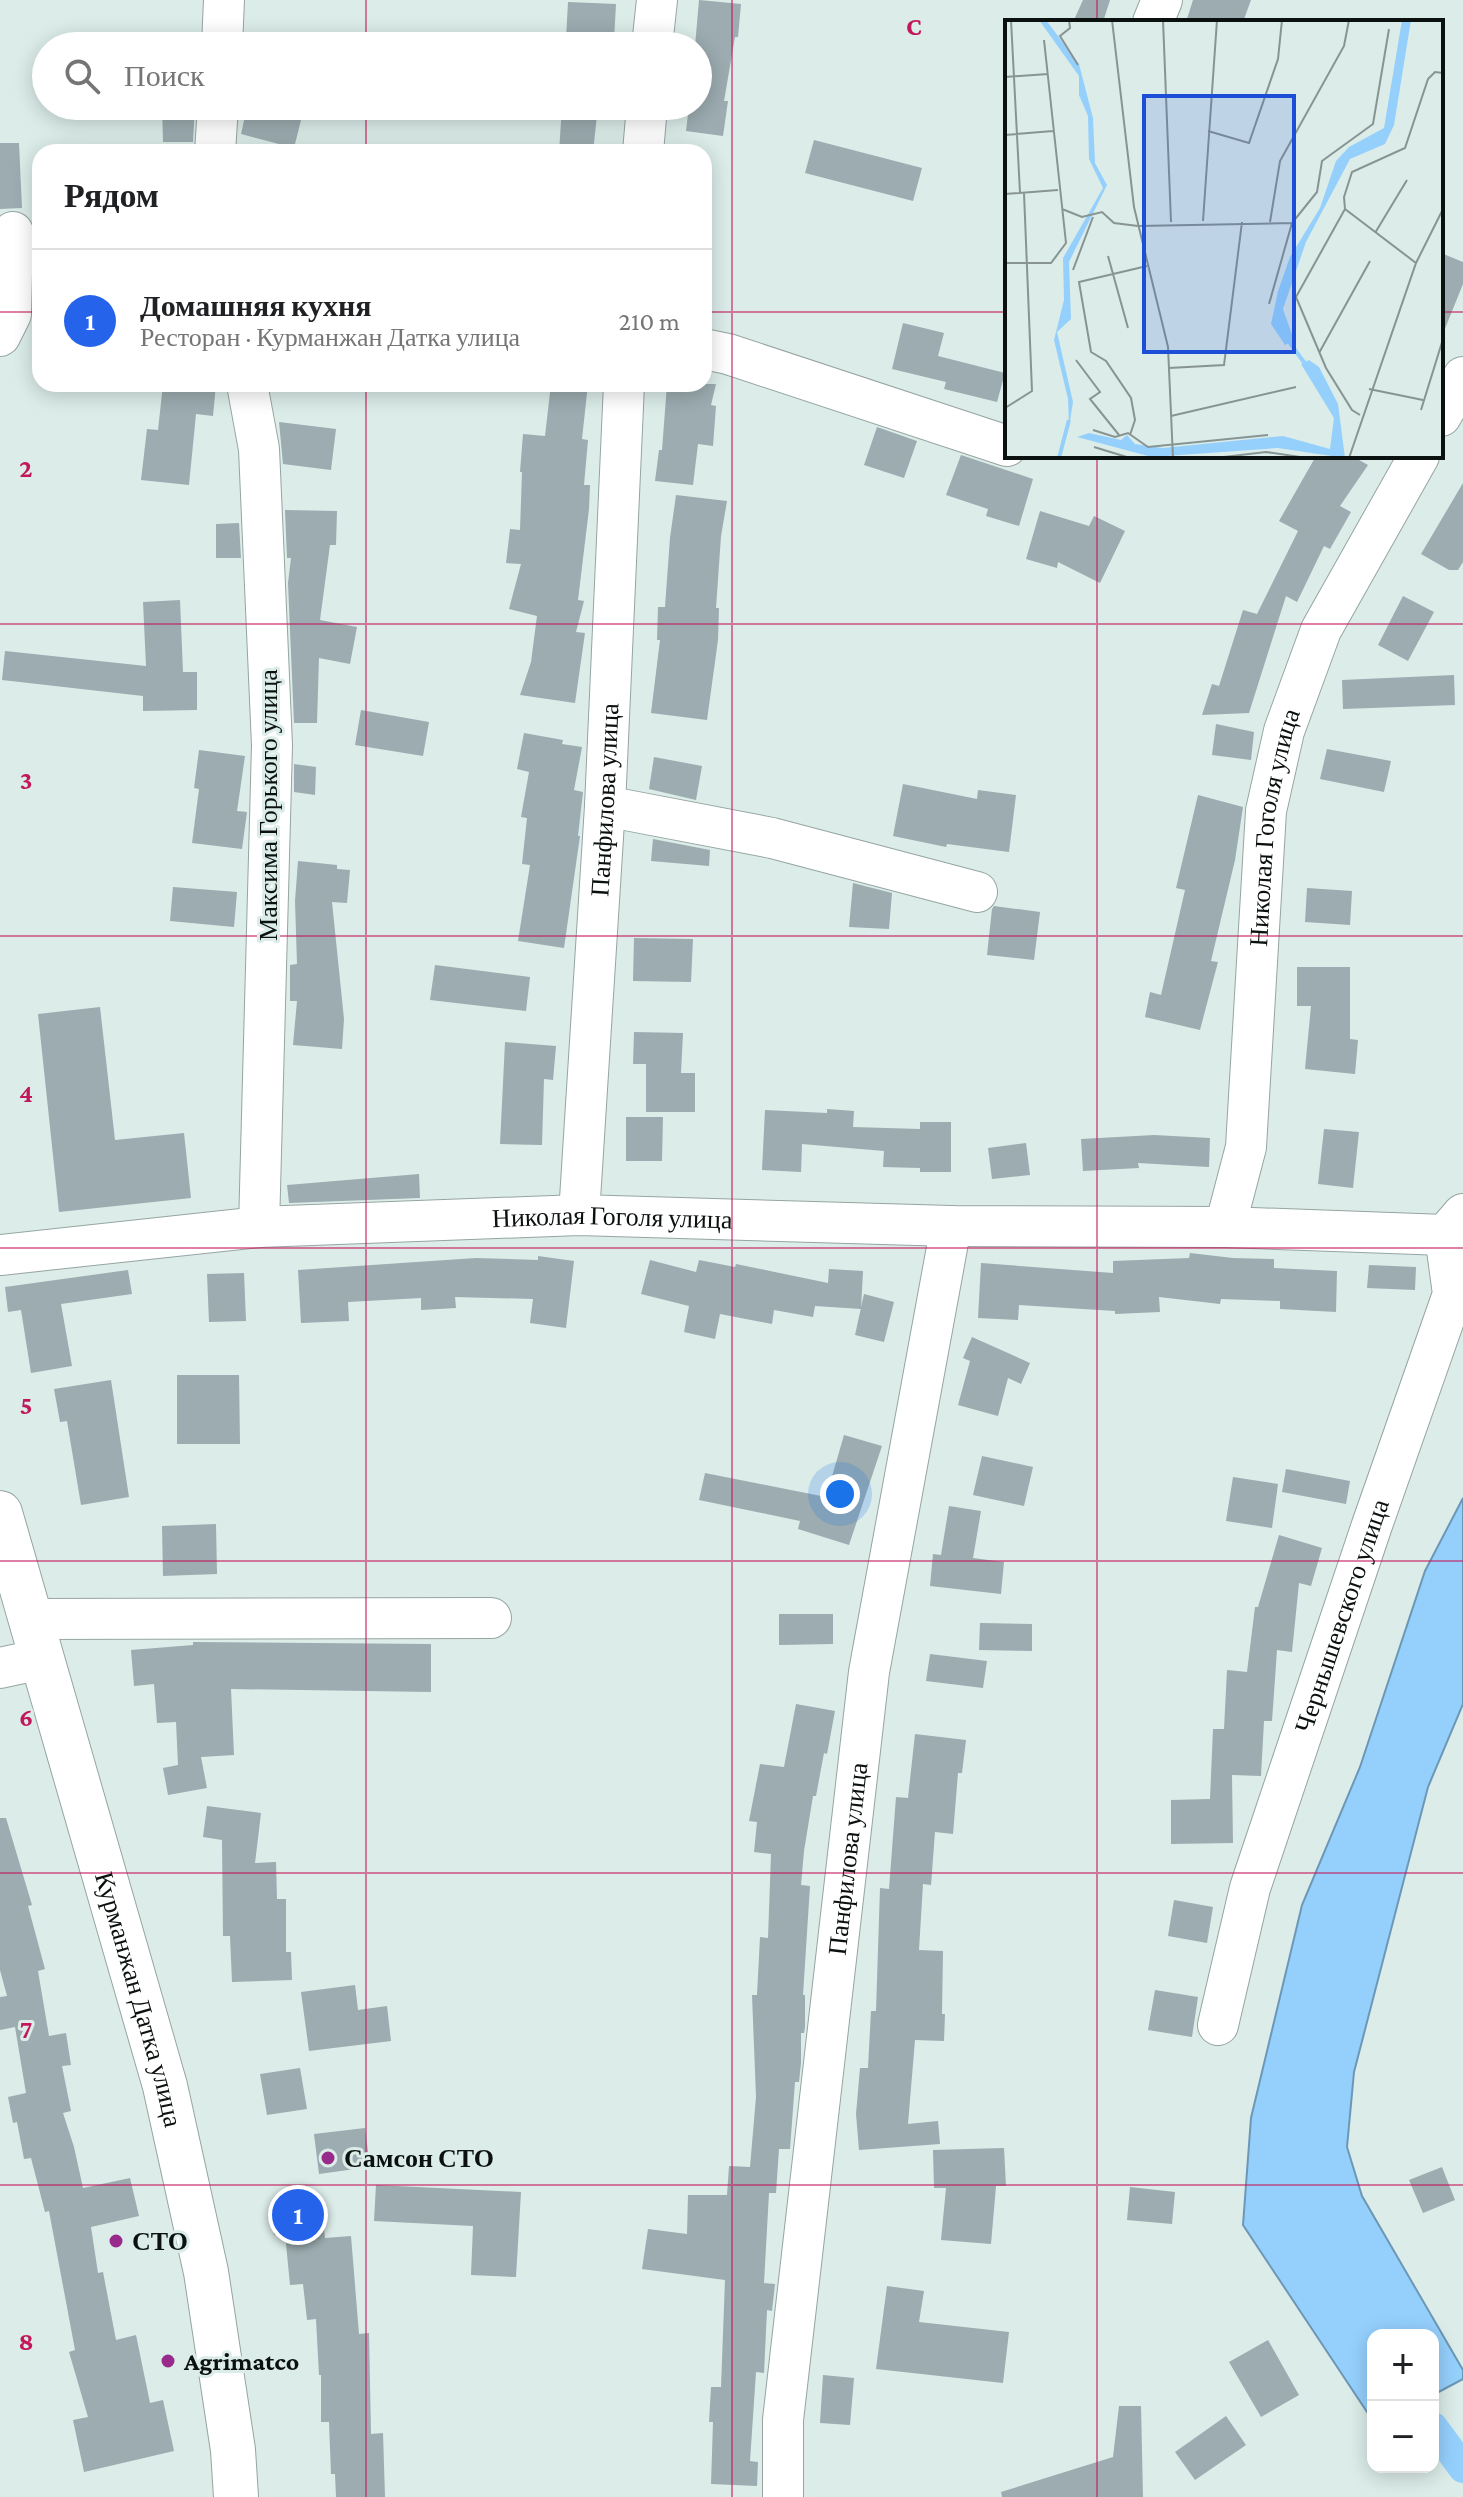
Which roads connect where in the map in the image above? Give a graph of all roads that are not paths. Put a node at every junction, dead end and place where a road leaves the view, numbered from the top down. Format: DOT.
graph roads {
  1 [pos="224,0"];
  2 [pos="657,0"];
  3 [pos="1162,0"];
  4 [pos="1154,20"];
  5 [pos="223,32"];
  6 [pos="654,32"];
  7 [pos="217,120"];
  8 [pos="646,120"];
  9 [pos="216,144"];
  10 [pos="644,144"];
  11 [pos="13,232"];
  12 [pos="0,336"];
  13 [pos="712,351"];
  14 [pos="1463,377"];
  15 [pos="248,392"];
  16 [pos="624,392"];
  17 [pos="1443,412"];
  18 [pos="1005,445"];
  19 [pos="1418,458"];
  20 [pos="605,806"];
  21 [pos="977,892"];
  22 [pos="579,1215"];
  23 [pos="1454,1224"];
  24 [pos="951,1226"];
  25 [pos="259,1227"];
  26 [pos="1225,1227"];
  27 [pos="0,1255"];
  28 [pos="0,1513"];
  29 [pos="491,1618"];
  30 [pos="24,1649"];
  31 [pos="1218,2025"];
  32 [pos="236,2497"];
  33 [pos="783,2497"];
  1 -- 5 [label="street"];
  2 -- 6 [label="street"];
  3 -- 4 [label="street"];
  7 -- 9 [label="street"];
  8 -- 10 [label="street"];
  11 -- 12 [label="street"];
  13 -- 18 [label="street"];
  14 -- 17 [label="street"];
  15 -- 25 [label="street, Максима Горького улица"];
  16 -- 20 [label="street, Панфилова улица"];
  19 -- 26 [label="street, Николая Гоголя улица"];
  20 -- 21 [label="street"];
  20 -- 22 [label="street, Панфилова улица"];
  22 -- 24 [label="street, Николая Гоголя улица"];
  22 -- 25 [label="street, Николая Гоголя улица"];
  23 -- 26 [label="street, Николая Гоголя улица"];
  23 -- 31 [label="street, Чернышевского улица"];
  24 -- 26 [label="street, Николая Гоголя улица"];
  24 -- 33 [label="street, Панфилова улица"];
  25 -- 27 [label="street, Николая Гоголя улица"];
  28 -- 30 [label="main road, Курманжан Датка улица"];
  29 -- 30 [label="street"];
  30 -- 32 [label="main road, Курманжан Датка улица"];
}
